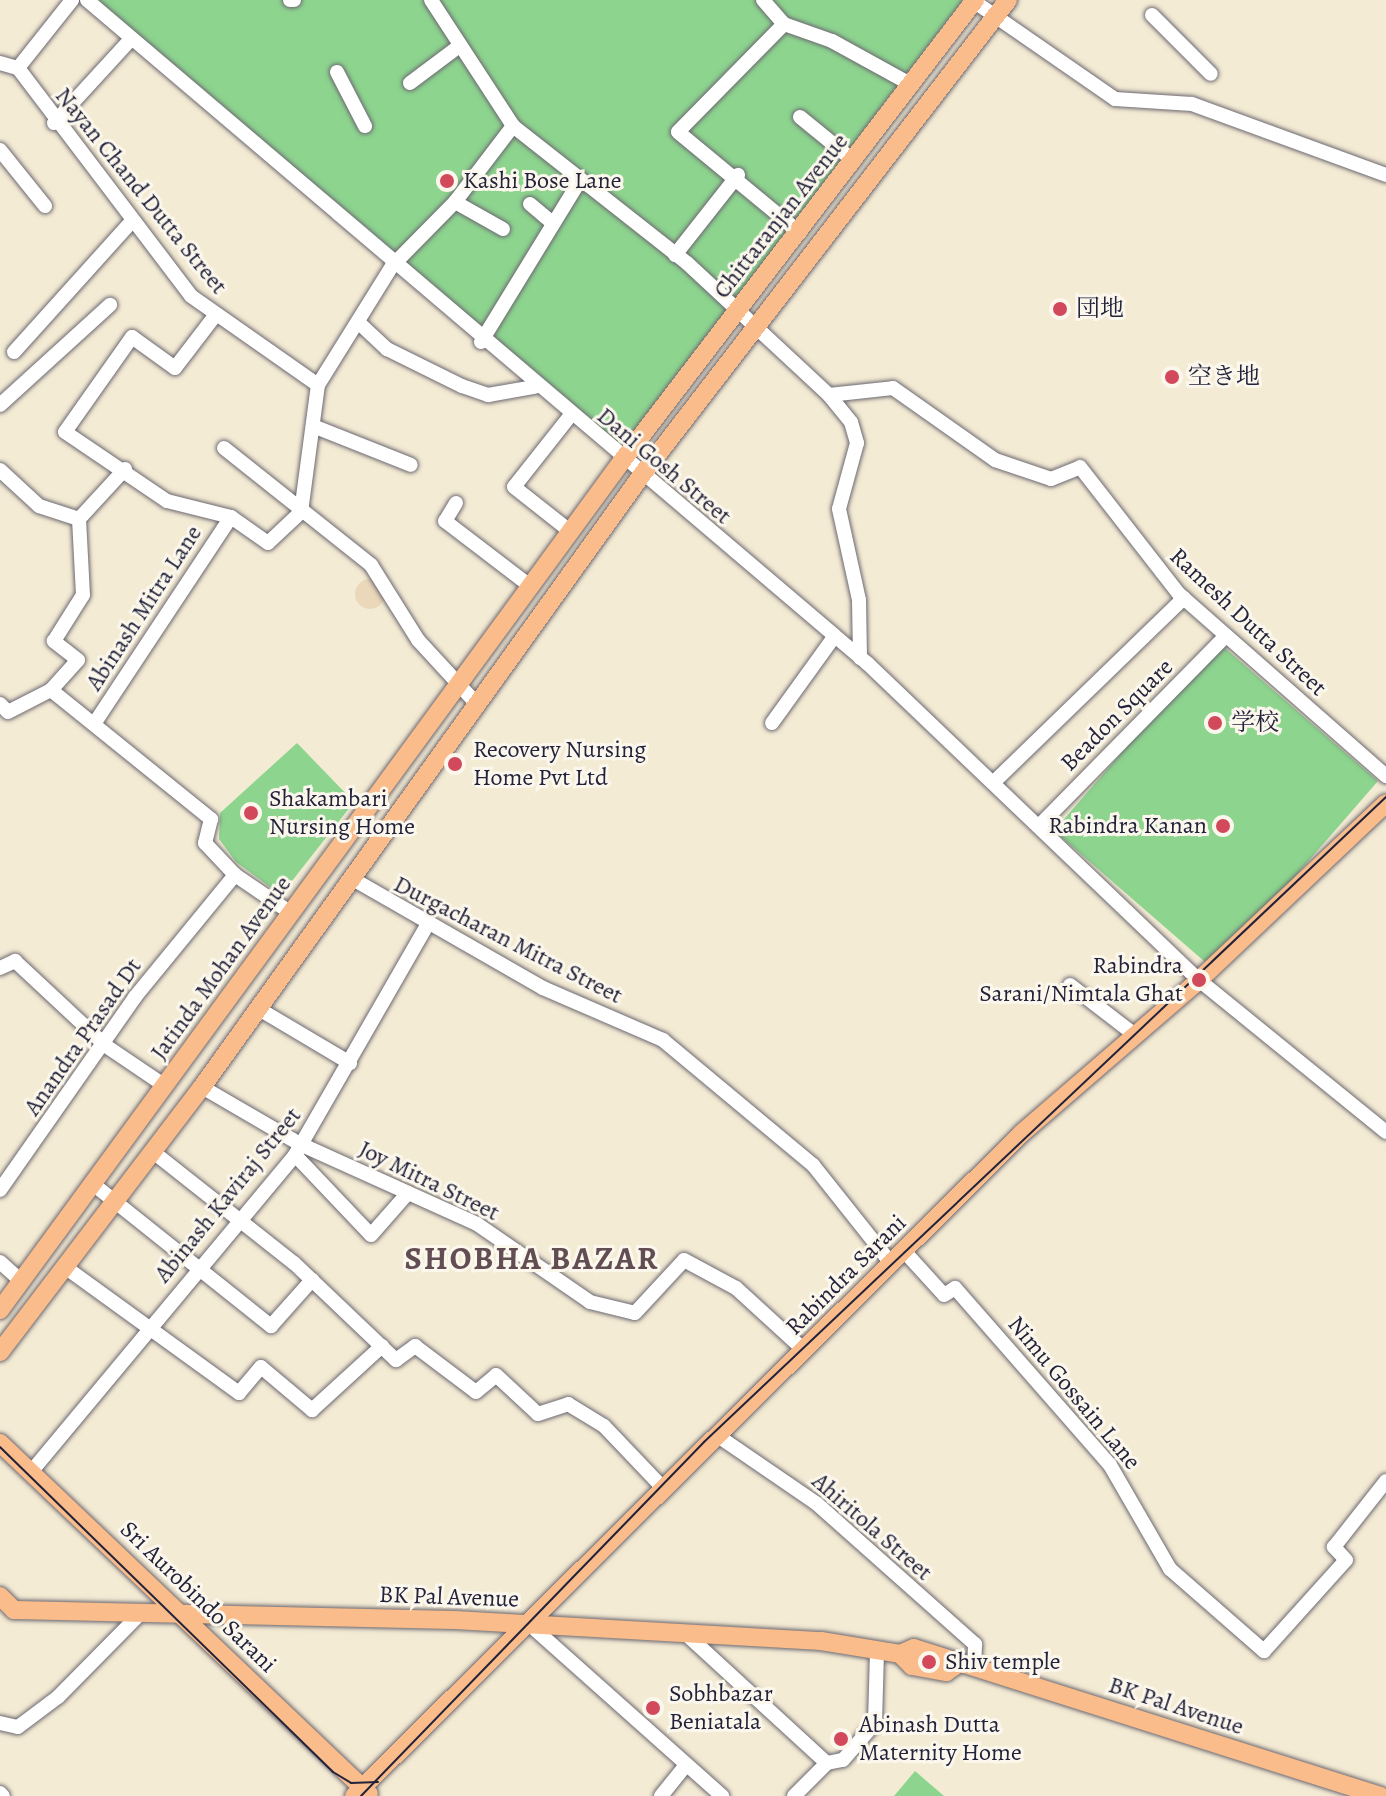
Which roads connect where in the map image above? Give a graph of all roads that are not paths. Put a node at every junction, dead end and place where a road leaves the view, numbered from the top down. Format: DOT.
graph roads {
  1 [pos="72,0"];
  2 [pos="87,0"];
  3 [pos="431,0"];
  4 [pos="763,0"];
  5 [pos="1008,0"];
  6 [pos="974,1"];
  7 [pos="1152,15"];
  8 [pos="995,17"];
  9 [pos="784,24"];
  10 [pos="131,39"];
  11 [pos="458,47"];
  12 [pos="0,63"];
  13 [pos="18,68"];
  14 [pos="337,72"];
  15 [pos="1211,74"];
  16 [pos="410,83"];
  17 [pos="912,85"];
  18 [pos="800,117"];
  19 [pos="54,123"];
  20 [pos="365,126"];
  21 [pos="513,126"];
  22 [pos="0,150"];
  23 [pos="854,161"];
  24 [pos="738,175"];
  25 [pos="1386,175"];
  26 [pos="579,182"];
  27 [pos="455,202"];
  28 [pos="530,204"];
  29 [pos="45,206"];
  30 [pos="132,221"];
  31 [pos="553,223"];
  32 [pos="503,229"];
  33 [pos="800,233"];
  34 [pos="675,255"];
  35 [pos="392,266"];
  36 [pos="110,305"];
  37 [pos="739,310"];
  38 [pos="214,317"];
  39 [pos="358,322"];
  40 [pos="758,328"];
  41 [pos="481,342"];
  42 [pos="14,352"];
  43 [pos="318,385"];
  44 [pos="534,387"];
  45 [pos="829,395"];
  46 [pos="0,405"];
  47 [pos="570,416"];
  48 [pos="313,426"];
  49 [pos="224,448"];
  50 [pos="622,461"];
  51 [pos="411,465"];
  52 [pos="125,469"];
  53 [pos="1,474"];
  54 [pos="641,476"];
  55 [pos="456,503"];
  56 [pos="301,512"];
  57 [pos="231,517"];
  58 [pos="79,519"];
  59 [pos="570,531"];
  60 [pos="530,586"];
  61 [pos="1184,598"];
  62 [pos="834,637"];
  63 [pos="1225,637"];
  64 [pos="860,658"];
  65 [pos="458,685"];
  66 [pos="51,690"];
  67 [pos="476,703"];
  68 [pos="4,708"];
  69 [pos="772,723"];
  70 [pos="94,724"];
  71 [pos="1386,776"];
  72 [pos="995,781"];
  73 [pos="1386,803"];
  74 [pos="1040,825"];
  75 [pos="235,875"];
  76 [pos="351,878"];
  77 [pos="291,913"];
  78 [pos="428,924"];
  79 [pos="0,968"];
  80 [pos="1199,980"];
  81 [pos="1070,985"];
  82 [pos="259,1009"];
  83 [pos="1135,1035"];
  84 [pos="106,1046"];
  85 [pos="350,1063"];
  86 [pos="165,1086"];
  87 [pos="202,1087"];
  88 [pos="1386,1132"];
  89 [pos="297,1150"];
  90 [pos="152,1151"];
  91 [pos="93,1184"];
  92 [pos="0,1190"];
  93 [pos="408,1193"];
  94 [pos="115,1200"];
  95 [pos="241,1219"];
  96 [pos="898,1257"];
  97 [pos="0,1262"];
  98 [pos="199,1266"];
  99 [pos="65,1267"];
  100 [pos="312,1280"];
  101 [pos="21,1281"];
  102 [pos="0,1310"];
  103 [pos="150,1327"];
  104 [pos="382,1346"];
  105 [pos="804,1350"];
  106 [pos="0,1352"];
  107 [pos="718,1436"];
  108 [pos="0,1443"];
  109 [pos="31,1472"];
  110 [pos="1385,1483"];
  111 [pos="664,1489"];
  112 [pos="0,1596"];
  113 [pos="177,1613"];
  114 [pos="139,1615"];
  115 [pos="529,1624"];
  116 [pos="686,1634"];
  117 [pos="877,1651"];
  118 [pos="966,1665"];
  119 [pos="0,1723"];
  120 [pos="827,1763"];
  121 [pos="685,1766"];
  122 [pos="362,1793"];
  123 [pos="661,1796"];
  124 [pos="722,1796"];
  125 [pos="794,1796"];
  126 [pos="1380,1796"];
  1 -- 13 [label="street"];
  2 -- 10 [label="street, Dani Gosh Street"];
  3 -- 11 [label="street"];
  4 -- 9 [label="street"];
  5 -- 8 [label="main road"];
  6 -- 8 [label="street"];
  6 -- 17 [label="main road, Chittaranjan Avenue"];
  7 -- 15 [label="street"];
  8 -- 25 [label="street"];
  8 -- 40 [label="main road"];
  9 -- 17 [label="street"];
  9 -- 24 [label="street"];
  10 -- 19 [label="street"];
  10 -- 35 [label="street, Dani Gosh Street"];
  11 -- 16 [label="street"];
  11 -- 21 [label="street"];
  12 -- 13 [label="street"];
  13 -- 19 [label="street, Nayan Chand Dutta Street"];
  14 -- 20 [label="street"];
  17 -- 23 [label="main road, Chittaranjan Avenue"];
  18 -- 23 [label="street"];
  19 -- 30 [label="street, Nayan Chand Dutta Street"];
  21 -- 26 [label="street"];
  21 -- 27 [label="street"];
  22 -- 29 [label="street"];
  23 -- 33 [label="main road, Chittaranjan Avenue"];
  24 -- 33 [label="street"];
  24 -- 34 [label="street"];
  26 -- 31 [label="street"];
  26 -- 34 [label="street"];
  27 -- 32 [label="street"];
  27 -- 35 [label="street"];
  28 -- 31 [label="street"];
  30 -- 38 [label="street, Nayan Chand Dutta Street"];
  30 -- 42 [label="street"];
  31 -- 41 [label="street"];
  33 -- 37 [label="main road, Chittaranjan Avenue"];
  34 -- 37 [label="street"];
  35 -- 39 [label="street"];
  35 -- 41 [label="street, Dani Gosh Street"];
  36 -- 46 [label="street"];
  37 -- 40 [label="street"];
  37 -- 50 [label="main road, Chittaranjan Avenue"];
  38 -- 43 [label="street, Nayan Chand Dutta Street"];
  38 -- 52 [label="street"];
  39 -- 43 [label="street"];
  39 -- 44 [label="street"];
  40 -- 45 [label="street"];
  40 -- 54 [label="main road"];
  41 -- 44 [label="street, Dani Gosh Street"];
  43 -- 48 [label="street"];
  44 -- 47 [label="street, Dani Gosh Street"];
  45 -- 61 [label="street, Ramesh Dutta Street"];
  45 -- 64 [label="street"];
  47 -- 50 [label="street, Dani Gosh Street"];
  47 -- 59 [label="street"];
  48 -- 51 [label="street"];
  48 -- 56 [label="street"];
  49 -- 56 [label="street"];
  50 -- 54 [label="street, Dani Gosh Street"];
  50 -- 59 [label="main road, Jatinda Mohan Avenue"];
  52 -- 57 [label="street"];
  52 -- 58 [label="street"];
  53 -- 58 [label="street"];
  54 -- 62 [label="street, Dani Gosh Street"];
  54 -- 67 [label="main road"];
  55 -- 60 [label="street"];
  56 -- 57 [label="street"];
  56 -- 65 [label="street"];
  57 -- 70 [label="street, Abinash Mitra Lane"];
  58 -- 66 [label="street"];
  59 -- 60 [label="main road, Jatinda Mohan Avenue"];
  60 -- 65 [label="main road, Jatinda Mohan Avenue"];
  61 -- 63 [label="street, Ramesh Dutta Street"];
  61 -- 72 [label="street"];
  62 -- 64 [label="street, Dani Gosh Street"];
  62 -- 69 [label="street"];
  63 -- 71 [label="street, Ramesh Dutta Street"];
  63 -- 74 [label="street, Beadon Square"];
  64 -- 72 [label="street, Dani Gosh Street"];
  65 -- 67 [label="street"];
  65 -- 77 [label="main road, Jatinda Mohan Avenue"];
  66 -- 68 [label="street"];
  66 -- 70 [label="street"];
  67 -- 76 [label="main road"];
  70 -- 75 [label="street"];
  72 -- 74 [label="street, Dani Gosh Street"];
  73 -- 80 [label="main road, Rabindra Sarani"];
  74 -- 80 [label="street, Dani Gosh Street"];
  75 -- 77 [label="street"];
  75 -- 84 [label="street, Anandra Prasad Dt"];
  76 -- 78 [label="street, Durgacharan Mitra Street"];
  76 -- 82 [label="main road"];
  77 -- 86 [label="main road, Jatinda Mohan Avenue"];
  78 -- 85 [label="street, Abinash Kaviraj Street"];
  78 -- 96 [label="street, Durgacharan Mitra Street"];
  79 -- 84 [label="street"];
  80 -- 83 [label="main road, Rabindra Sarani"];
  80 -- 88 [label="street, Dani Gosh Street"];
  81 -- 83 [label="street"];
  82 -- 85 [label="street"];
  82 -- 87 [label="main road"];
  83 -- 96 [label="main road, Rabindra Sarani"];
  84 -- 86 [label="street"];
  84 -- 92 [label="street, Anandra Prasad Dt"];
  85 -- 89 [label="street, Abinash Kaviraj Street"];
  86 -- 91 [label="main road, Jatinda Mohan Avenue"];
  87 -- 89 [label="street, Joy Mitra Street"];
  87 -- 90 [label="main road"];
  89 -- 93 [label="street, Joy Mitra Street"];
  89 -- 93 [label="street"];
  89 -- 95 [label="street, Abinash Kaviraj Street"];
  90 -- 94 [label="main road"];
  90 -- 95 [label="street"];
  91 -- 94 [label="street"];
  91 -- 101 [label="main road, Jatinda Mohan Avenue"];
  93 -- 105 [label="street, Joy Mitra Street"];
  94 -- 98 [label="street"];
  94 -- 99 [label="main road"];
  95 -- 98 [label="street, Abinash Kaviraj Street"];
  95 -- 100 [label="street"];
  96 -- 105 [label="main road, Rabindra Sarani"];
  96 -- 110 [label="street, Nimu Gossain Lane"];
  97 -- 101 [label="street"];
  98 -- 100 [label="street"];
  98 -- 103 [label="street, Abinash Kaviraj Street"];
  99 -- 103 [label="street"];
  99 -- 106 [label="main road"];
  100 -- 104 [label="street"];
  101 -- 102 [label="main road, Jatinda Mohan Avenue"];
  103 -- 104 [label="street"];
  103 -- 109 [label="street, Abinash Kaviraj Street"];
  104 -- 111 [label="street"];
  105 -- 107 [label="main road, Rabindra Sarani"];
  107 -- 111 [label="main road, Rabindra Sarani"];
  107 -- 118 [label="street, Ahiritola Street"];
  108 -- 109 [label="main road, Sri Aurobindo Sarani"];
  109 -- 113 [label="main road, Sri Aurobindo Sarani"];
  111 -- 115 [label="main road, Rabindra Sarani"];
  112 -- 114 [label="main road, BK Pal Avenue"];
  113 -- 114 [label="main road, BK Pal Avenue"];
  113 -- 115 [label="main road, BK Pal Avenue"];
  113 -- 122 [label="main road, Sri Aurobindo Sarani"];
  114 -- 119 [label="street"];
  115 -- 116 [label="main road, BK Pal Avenue"];
  115 -- 121 [label="street"];
  115 -- 122 [label="main road, Rabindra Sarani"];
  116 -- 117 [label="main road, BK Pal Avenue"];
  116 -- 120 [label="street"];
  117 -- 118 [label="main road, BK Pal Avenue"];
  117 -- 120 [label="street"];
  118 -- 126 [label="main road, BK Pal Avenue"];
  120 -- 125 [label="street"];
  121 -- 123 [label="street"];
  121 -- 124 [label="street"];
}
